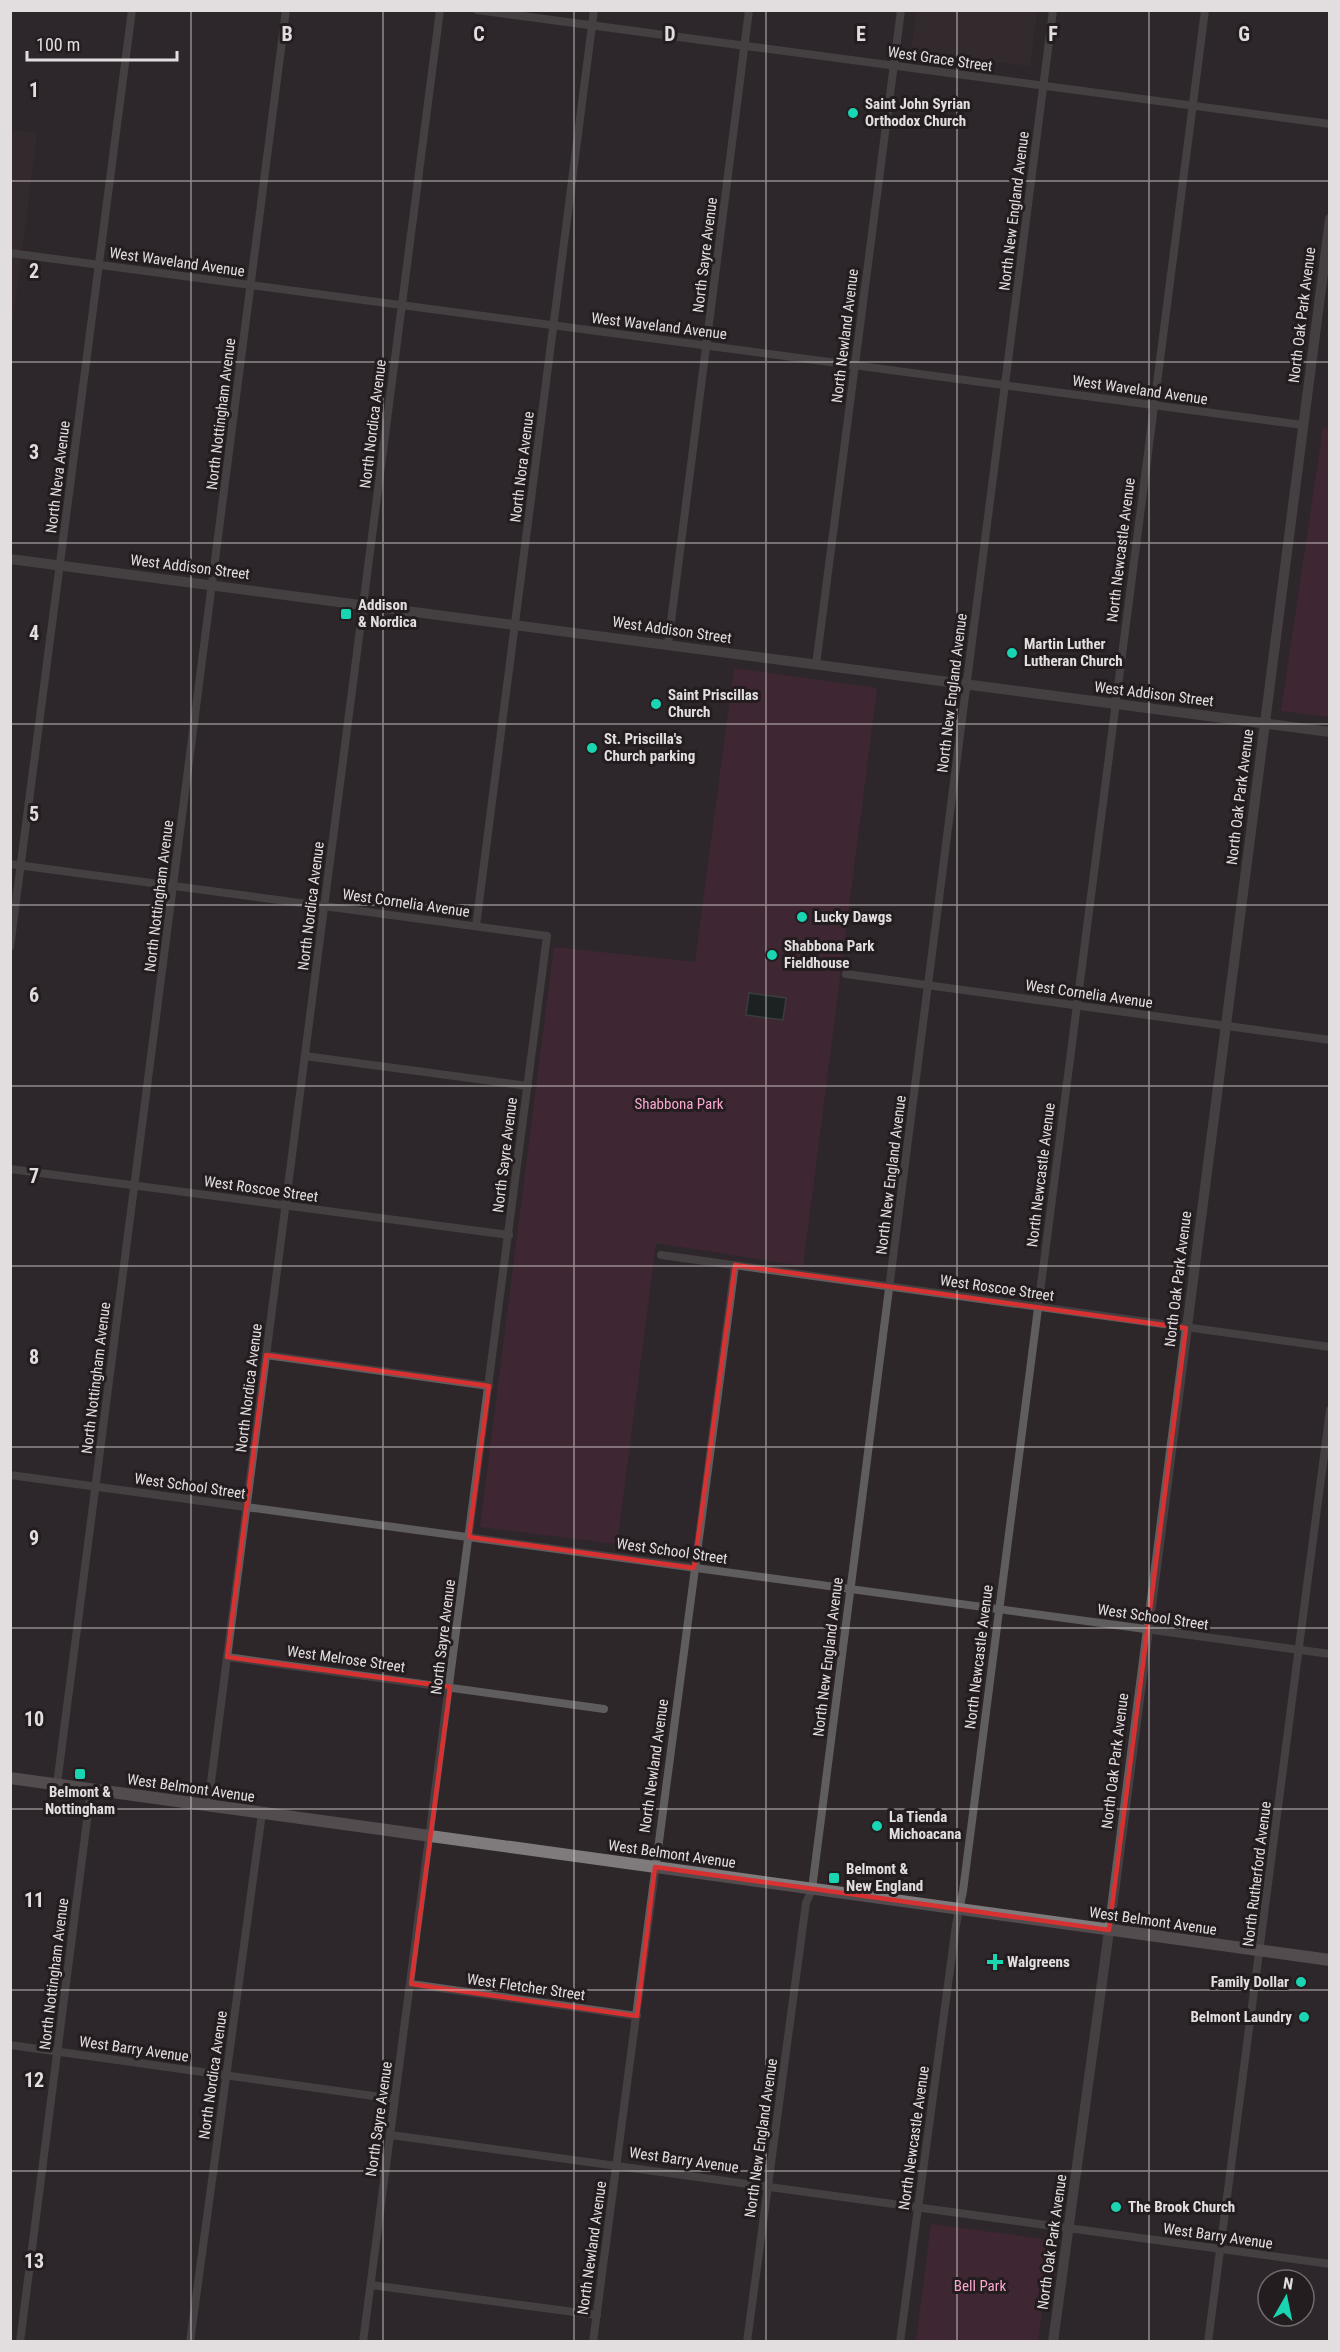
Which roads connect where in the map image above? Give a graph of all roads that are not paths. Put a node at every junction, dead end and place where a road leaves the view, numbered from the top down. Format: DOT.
graph roads {
  1 [pos="132,10"];
  2 [pos="286,10"];
  3 [pos="440,10"];
  4 [pos="477,10"];
  5 [pos="594,10"];
  6 [pos="749,10"];
  7 [pos="901,10"];
  8 [pos="1053,10"];
  9 [pos="1205,10"];
  10 [pos="592,26"];
  11 [pos="745,46"];
  12 [pos="894,66"];
  13 [pos="1044,86"];
  14 [pos="1193,106"];
  15 [pos="1329,124"];
  16 [pos="1329,219"];
  17 [pos="10,254"];
  18 [pos="99,265"];
  19 [pos="251,285"];
  20 [pos="402,305"];
  21 [pos="554,326"];
  22 [pos="706,345"];
  23 [pos="855,365"];
  24 [pos="1005,385"];
  25 [pos="1154,405"];
  26 [pos="1303,425"];
  27 [pos="10,559"];
  28 [pos="60,565"];
  29 [pos="212,585"];
  30 [pos="363,605"];
  31 [pos="516,625"];
  32 [pos="668,645"];
  33 [pos="816,664"];
  34 [pos="967,684"];
  35 [pos="1115,704"];
  36 [pos="1265,723"];
  37 [pos="1329,732"];
  38 [pos="10,864"];
  39 [pos="21,865"];
  40 [pos="173,886"];
  41 [pos="325,906"];
  42 [pos="476,926"];
  43 [pos="548,936"];
  44 [pos="10,947"];
  45 [pos="846,974"];
  46 [pos="928,985"];
  47 [pos="1076,1006"];
  48 [pos="1226,1026"];
  49 [pos="1329,1040"];
  50 [pos="305,1056"];
  51 [pos="528,1086"];
  52 [pos="10,1169"];
  53 [pos="134,1186"];
  54 [pos="286,1206"];
  55 [pos="508,1235"];
  56 [pos="661,1255"];
  57 [pos="735,1266"];
  58 [pos="890,1287"];
  59 [pos="1038,1307"];
  60 [pos="1186,1328"];
  61 [pos="1329,1347"];
  62 [pos="266,1355"];
  63 [pos="489,1386"];
  64 [pos="1329,1410"];
  65 [pos="10,1475"];
  66 [pos="96,1486"];
  67 [pos="247,1507"];
  68 [pos="469,1537"];
  69 [pos="694,1568"];
  70 [pos="851,1589"];
  71 [pos="999,1610"];
  72 [pos="1148,1630"];
  73 [pos="1299,1650"];
  74 [pos="1329,1654"];
  75 [pos="227,1657"];
  76 [pos="450,1687"];
  77 [pos="604,1709"];
  78 [pos="10,1778"];
  79 [pos="57,1784"];
  80 [pos="91,1789"];
  81 [pos="208,1805"];
  82 [pos="262,1813"];
  83 [pos="431,1836"];
  84 [pos="655,1867"];
  85 [pos="812,1889"];
  86 [pos="959,1909"];
  87 [pos="1109,1930"];
  88 [pos="1261,1950"];
  89 [pos="1329,1960"];
  90 [pos="411,1984"];
  91 [pos="637,2016"];
  92 [pos="10,2045"];
  93 [pos="57,2051"];
  94 [pos="226,2075"];
  95 [pos="396,2099"];
  96 [pos="391,2135"];
  97 [pos="617,2164"];
  98 [pos="768,2186"];
  99 [pos="918,2208"];
  100 [pos="1068,2229"];
  101 [pos="1220,2250"];
  102 [pos="1329,2264"];
  103 [pos="371,2285"];
  104 [pos="597,2315"];
  105 [pos="20,2342"];
  106 [pos="190,2342"];
  107 [pos="363,2342"];
  108 [pos="593,2342"];
  109 [pos="747,2342"];
  110 [pos="900,2342"];
  111 [pos="1053,2342"];
  112 [pos="1208,2342"];
  1 -- 18 [label="street, North Neva Avenue"];
  2 -- 19 [label="street, North Nottingham Avenue"];
  3 -- 20 [label="street, North Nordica Avenue"];
  4 -- 10 [label="street, West Grace Street"];
  5 -- 10 [label="street, North Nora Avenue"];
  6 -- 11 [label="street, North Sayre Avenue"];
  7 -- 12 [label="street, North Newland Avenue"];
  8 -- 13 [label="street, North New England Avenue"];
  9 -- 14 [label="street, North Newcastle Avenue"];
  10 -- 11 [label="street, West Grace Street"];
  10 -- 21 [label="street, North Nora Avenue"];
  11 -- 12 [label="street, West Grace Street"];
  11 -- 22 [label="street, North Sayre Avenue"];
  12 -- 13 [label="street, West Grace Street"];
  12 -- 23 [label="street, North Newland Avenue"];
  13 -- 14 [label="street, West Grace Street"];
  13 -- 24 [label="street, North New England Avenue"];
  14 -- 15 [label="street, West Grace Street"];
  14 -- 25 [label="street, North Newcastle Avenue"];
  16 -- 26 [label="street, North Oak Park Avenue"];
  17 -- 18 [label="street, West Waveland Avenue"];
  18 -- 19 [label="street, West Waveland Avenue"];
  18 -- 28 [label="street, North Neva Avenue"];
  19 -- 20 [label="street, West Waveland Avenue"];
  19 -- 29 [label="street, North Nottingham Avenue"];
  20 -- 21 [label="street, West Waveland Avenue"];
  20 -- 30 [label="street, North Nordica Avenue"];
  21 -- 22 [label="street, West Waveland Avenue"];
  21 -- 31 [label="street, North Nora Avenue"];
  22 -- 23 [label="street, West Waveland Avenue"];
  22 -- 32 [label="street, North Sayre Avenue"];
  23 -- 24 [label="street, West Waveland Avenue"];
  23 -- 33 [label="street, North Newland Avenue"];
  24 -- 25 [label="street, West Waveland Avenue"];
  24 -- 34 [label="street, North New England Avenue"];
  25 -- 26 [label="street, West Waveland Avenue"];
  25 -- 35 [label="street, North Newcastle Avenue"];
  26 -- 36 [label="street, North Oak Park Avenue"];
  27 -- 28 [label="street, West Addison Street"];
  28 -- 29 [label="street, West Addison Street"];
  28 -- 39 [label="street, North Neva Avenue"];
  29 -- 30 [label="street, West Addison Street"];
  29 -- 40 [label="street, North Nottingham Avenue"];
  30 -- 31 [label="street, West Addison Street"];
  30 -- 41 [label="street, North Nordica Avenue"];
  31 -- 32 [label="street, West Addison Street"];
  31 -- 42 [label="street, North Nora Avenue"];
  32 -- 33 [label="street, West Addison Street"];
  33 -- 34 [label="street, West Addison Street"];
  34 -- 35 [label="street, West Addison Street"];
  34 -- 46 [label="street, North New England Avenue"];
  35 -- 36 [label="street, West Addison Street"];
  35 -- 47 [label="street, North Newcastle Avenue"];
  36 -- 37 [label="street, West Addison Street"];
  36 -- 48 [label="street, North Oak Park Avenue"];
  38 -- 39 [label="street, West Cornelia Avenue"];
  39 -- 40 [label="street, West Cornelia Avenue"];
  39 -- 44 [label="street, North Neva Avenue"];
  40 -- 41 [label="street, West Cornelia Avenue"];
  40 -- 53 [label="street, North Nottingham Avenue"];
  41 -- 42 [label="street, West Cornelia Avenue"];
  41 -- 50 [label="street, North Nordica Avenue"];
  42 -- 43 [label="street, West Cornelia Avenue"];
  43 -- 51 [label="street, North Sayre Avenue"];
  45 -- 46 [label="street, West Cornelia Avenue"];
  46 -- 47 [label="street, West Cornelia Avenue"];
  46 -- 58 [label="street, North New England Avenue"];
  47 -- 48 [label="street, West Cornelia Avenue"];
  47 -- 59 [label="street, North Newcastle Avenue"];
  48 -- 49 [label="street, West Cornelia Avenue"];
  48 -- 60 [label="street, North Oak Park Avenue"];
  50 -- 51 [label="street"];
  50 -- 54 [label="street, North Nordica Avenue"];
  51 -- 55 [label="street, North Sayre Avenue"];
  52 -- 53 [label="street, West Roscoe Street"];
  53 -- 54 [label="street, West Roscoe Street"];
  53 -- 66 [label="street, North Nottingham Avenue"];
  54 -- 55 [label="street, West Roscoe Street"];
  54 -- 62 [label="street, North Nordica Avenue"];
  55 -- 63 [label="street, North Sayre Avenue"];
  56 -- 57 [label="street, West Roscoe Street"];
  57 -- 58 [label="street, West Roscoe Street"];
  57 -- 69 [label="street, North Newland Avenue"];
  58 -- 59 [label="street, West Roscoe Street"];
  58 -- 70 [label="street, North New England Avenue"];
  59 -- 60 [label="street, West Roscoe Street"];
  59 -- 71 [label="street, North Newcastle Avenue"];
  60 -- 61 [label="street, West Roscoe Street"];
  60 -- 72 [label="street, North Oak Park Avenue"];
  62 -- 63 [label="street"];
  62 -- 67 [label="street, North Nordica Avenue"];
  63 -- 68 [label="street, North Sayre Avenue"];
  64 -- 73 [label="street, North Rutherford Avenue"];
  65 -- 66 [label="street, West School Street"];
  66 -- 67 [label="street, West School Street"];
  66 -- 79 [label="street, North Nottingham Avenue"];
  67 -- 68 [label="street, West School Street"];
  67 -- 75 [label="street, North Nordica Avenue"];
  68 -- 69 [label="street, West School Street"];
  68 -- 76 [label="street, North Sayre Avenue"];
  69 -- 70 [label="street, West School Street"];
  69 -- 84 [label="street, North Newland Avenue"];
  70 -- 71 [label="street, West School Street"];
  70 -- 85 [label="street, North New England Avenue"];
  71 -- 72 [label="street, West School Street"];
  71 -- 86 [label="street, North Newcastle Avenue"];
  72 -- 73 [label="street, West School Street"];
  72 -- 87 [label="street, North Oak Park Avenue"];
  73 -- 74 [label="street, West School Street"];
  73 -- 88 [label="street, North Rutherford Avenue"];
  75 -- 76 [label="street, West Melrose Street"];
  75 -- 81 [label="street, North Nordica Avenue"];
  76 -- 77 [label="street, West Melrose Street"];
  76 -- 83 [label="street, North Sayre Avenue"];
  78 -- 79 [label="main road, West Belmont Avenue"];
  79 -- 80 [label="main road, West Belmont Avenue"];
  80 -- 81 [label="main road, West Belmont Avenue"];
  80 -- 93 [label="street, North Nottingham Avenue"];
  81 -- 82 [label="main road, West Belmont Avenue"];
  82 -- 83 [label="main road, West Belmont Avenue"];
  82 -- 94 [label="street, North Nordica Avenue"];
  83 -- 84 [label="main road, West Belmont Avenue"];
  83 -- 90 [label="street, North Sayre Avenue"];
  84 -- 85 [label="main road, West Belmont Avenue"];
  84 -- 91 [label="street, North Newland Avenue"];
  85 -- 86 [label="main road, West Belmont Avenue"];
  85 -- 98 [label="street, North New England Avenue"];
  86 -- 87 [label="main road, West Belmont Avenue"];
  86 -- 99 [label="street, North Newcastle Avenue"];
  87 -- 88 [label="main road, West Belmont Avenue"];
  87 -- 100 [label="street, North Oak Park Avenue"];
  88 -- 89 [label="main road, West Belmont Avenue"];
  88 -- 101 [label="street, North Rutherford Avenue"];
  90 -- 91 [label="street, West Fletcher Street"];
  90 -- 95 [label="street, North Sayre Avenue"];
  91 -- 97 [label="street, North Newland Avenue"];
  92 -- 93 [label="street, West Barry Avenue"];
  93 -- 94 [label="street, West Barry Avenue"];
  93 -- 105 [label="street, North Nottingham Avenue"];
  94 -- 95 [label="street, West Barry Avenue"];
  94 -- 106 [label="street, North Nordica Avenue"];
  95 -- 96 [label="street, North Sayre Avenue"];
  96 -- 97 [label="street, West Barry Avenue"];
  96 -- 103 [label="street, North Sayre Avenue"];
  97 -- 98 [label="street, West Barry Avenue"];
  97 -- 104 [label="street, North Newland Avenue"];
  98 -- 99 [label="street, West Barry Avenue"];
  98 -- 109 [label="street, North New England Avenue"];
  99 -- 100 [label="street, West Barry Avenue"];
  99 -- 110 [label="street, North Newcastle Avenue"];
  100 -- 101 [label="street, West Barry Avenue"];
  100 -- 111 [label="street, North Oak Park Avenue"];
  101 -- 102 [label="street, West Barry Avenue"];
  101 -- 112 [label="street, North Rutherford Avenue"];
  103 -- 104 [label="street"];
  103 -- 107 [label="street, North Sayre Avenue"];
  104 -- 108 [label="street, North Newland Avenue"];
}
